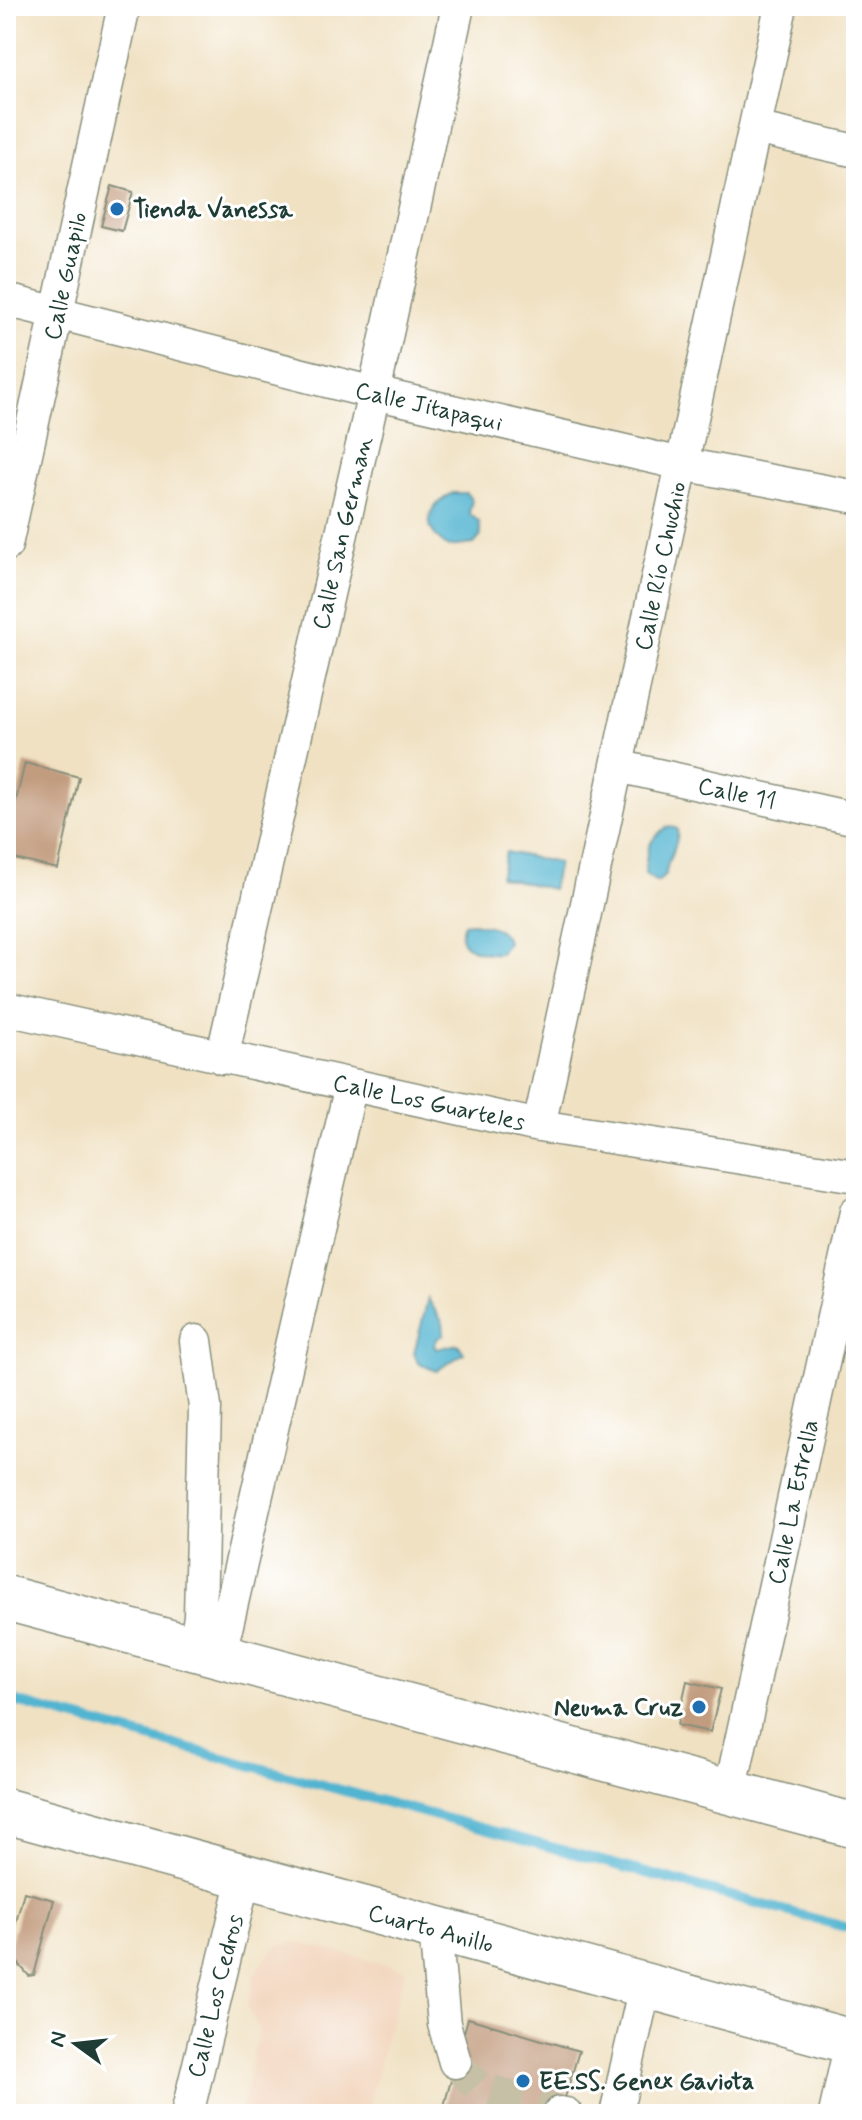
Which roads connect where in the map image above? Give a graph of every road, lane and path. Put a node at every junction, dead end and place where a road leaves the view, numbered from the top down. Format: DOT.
graph roads {
  1 [pos="124,6"];
  2 [pos="458,6"];
  3 [pos="781,6"];
  4 [pos="755,128"];
  5 [pos="856,151"];
  6 [pos="6,300"];
  7 [pos="57,311"];
  8 [pos="374,393"];
  9 [pos="682,464"];
  10 [pos="856,497"];
  11 [pos="6,545"];
  12 [pos="617,766"];
  13 [pos="856,819"];
  14 [pos="6,1009"];
  15 [pos="222,1058"];
  16 [pos="351,1085"];
  17 [pos="539,1126"];
  18 [pos="856,1176"];
  19 [pos="856,1212"];
  20 [pos="196,1341"];
  21 [pos="6,1598"];
  22 [pos="207,1652"];
  23 [pos="730,1792"];
  24 [pos="6,1811"];
  25 [pos="856,1826"];
  26 [pos="244,1878"];
  27 [pos="435,1929"];
  28 [pos="645,1986"];
  29 [pos="854,2042"];
  30 [pos="455,2062"];
  31 [pos="187,2114"];
  32 [pos="616,2114"];
  33 [pos="835,2114"];
  1 -- 7 [label="street, Calle Guapilo"];
  2 -- 8 [label="street, Calle San German"];
  3 -- 4 [label="street, Calle Río Chuchio"];
  4 -- 5 [label="street"];
  4 -- 9 [label="street, Calle Río Chuchio"];
  6 -- 7 [label="street, Calle Jitapaqui"];
  7 -- 8 [label="street, Calle Jitapaqui"];
  7 -- 11 [label="street, Calle Guapilo"];
  8 -- 9 [label="street, Calle Jitapaqui"];
  8 -- 15 [label="street, Calle San German"];
  9 -- 10 [label="street, Calle Jitapaqui"];
  9 -- 12 [label="street, Calle Río Chuchio"];
  12 -- 13 [label="street, Calle 11"];
  12 -- 17 [label="street, Calle Río Chuchio"];
  14 -- 15 [label="street, Calle Los Guarteles"];
  15 -- 16 [label="street, Calle Los Guarteles"];
  16 -- 17 [label="street, Calle Los Guarteles"];
  16 -- 22 [label="street"];
  17 -- 18 [label="street, Calle Los Guarteles"];
  19 -- 23 [label="street, Calle La Estrella"];
  20 -- 22 [label="street"];
  21 -- 22 [label="highway"];
  22 -- 23 [label="highway"];
  23 -- 25 [label="highway"];
  24 -- 26 [label="highway, Cuarto Anillo"];
  26 -- 27 [label="highway, Cuarto Anillo"];
  26 -- 31 [label="street, Calle Los Cedros"];
  27 -- 28 [label="highway, Cuarto Anillo"];
  27 -- 30 [label="street"];
  28 -- 29 [label="highway, Cuarto Anillo"];
  28 -- 32 [label="street"];
  29 -- 33 [label="street"];
}
